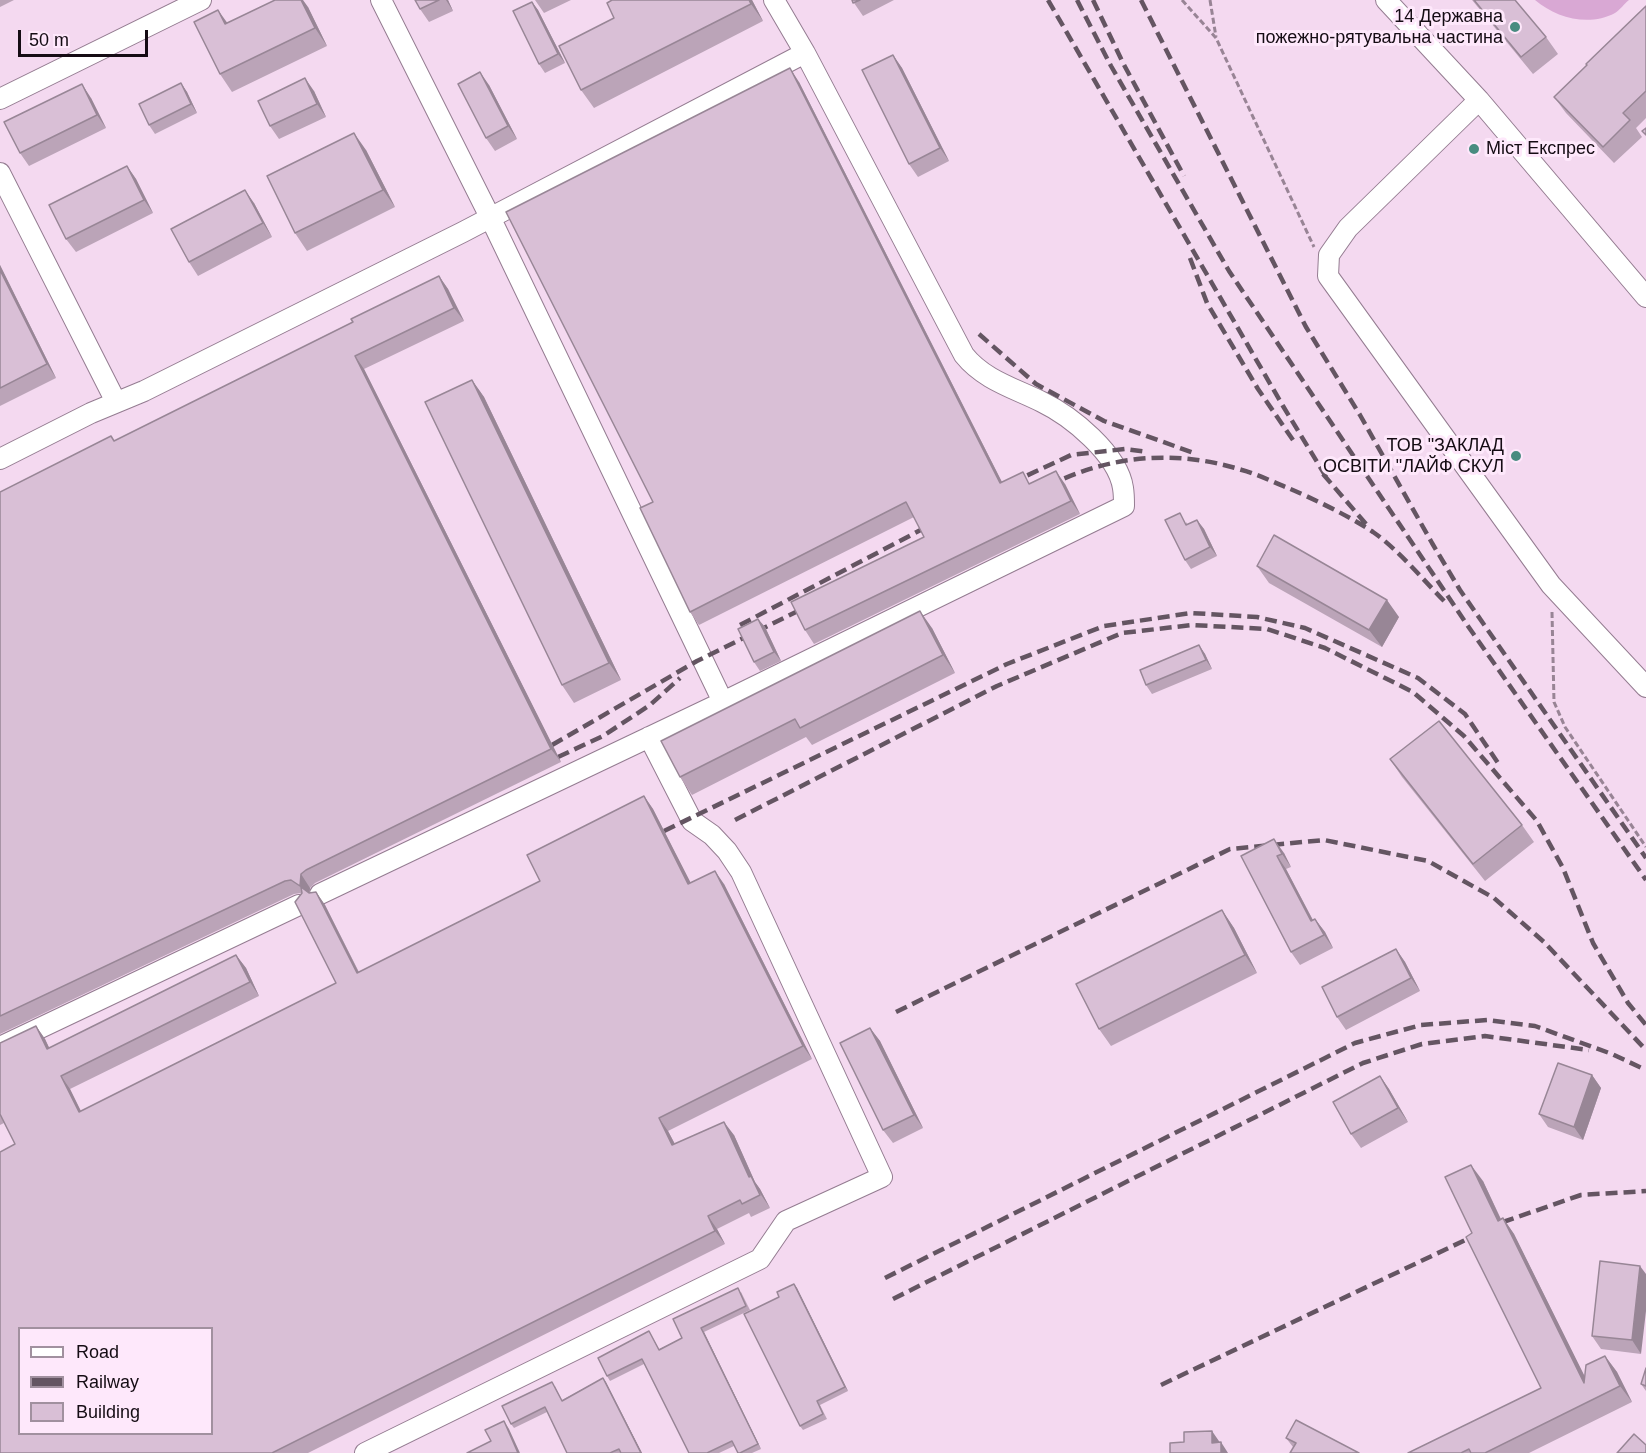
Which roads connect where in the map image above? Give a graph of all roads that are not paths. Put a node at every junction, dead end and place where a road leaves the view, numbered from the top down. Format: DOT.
graph roads {
  1 [pos="201,0"];
  2 [pos="381,0"];
  3 [pos="774,0"];
  4 [pos="1386,0"];
  5 [pos="805,53"];
  6 [pos="0,99"];
  7 [pos="1479,100"];
  8 [pos="0,173"];
  9 [pos="490,217"];
  10 [pos="1646,297"];
  11 [pos="116,402"];
  12 [pos="0,459"];
  13 [pos="1646,687"];
  14 [pos="723,702"];
  15 [pos="649,737"];
  16 [pos="320,894"];
  17 [pos="299,904"];
  18 [pos="0,1047"];
  19 [pos="365,1453"];
  1 -- 6 [label="street"];
  2 -- 9 [label="street"];
  3 -- 5 [label="street"];
  4 -- 7 [label="street"];
  5 -- 9 [label="street"];
  5 -- 14 [label="street"];
  7 -- 10 [label="street"];
  7 -- 13 [label="street"];
  8 -- 11 [label="street"];
  9 -- 11 [label="street"];
  9 -- 14 [label="street"];
  11 -- 12 [label="street"];
  14 -- 15 [label="street"];
  15 -- 16 [label="street"];
  15 -- 19 [label="street"];
  17 -- 18 [label="street"];
}
